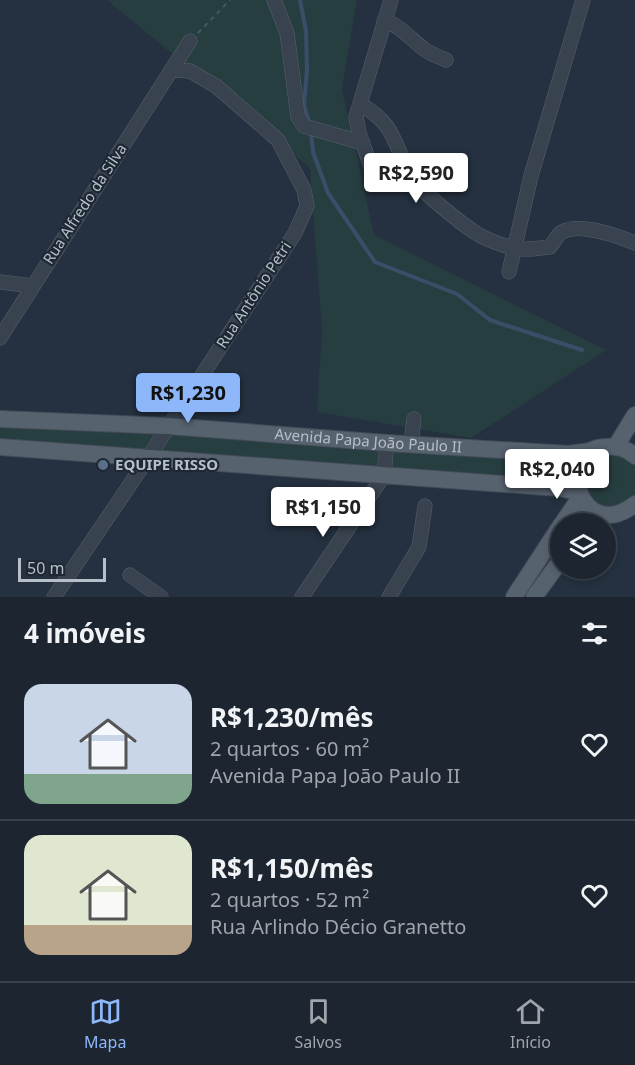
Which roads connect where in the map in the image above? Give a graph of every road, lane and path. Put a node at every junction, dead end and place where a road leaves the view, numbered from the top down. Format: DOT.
graph roads {
  1 [pos="230,0"];
  2 [pos="274,0"];
  3 [pos="391,0"];
  4 [pos="583,0"];
  5 [pos="384,21"];
  6 [pos="190,41"];
  7 [pos="446,60"];
  8 [pos="171,70"];
  9 [pos="358,110"];
  10 [pos="363,143"];
  11 [pos="375,181"];
  12 [pos="635,243"];
  13 [pos="514,249"];
  14 [pos="509,272"];
  15 [pos="0,282"];
  16 [pos="33,286"];
  17 [pos="0,338"];
  18 [pos="635,415"];
  19 [pos="0,419"];
  20 [pos="414,419"];
  21 [pos="168,426"];
  22 [pos="387,443"];
  23 [pos="411,444"];
  24 [pos="616,446"];
  25 [pos="0,447"];
  26 [pos="591,451"];
  27 [pos="635,454"];
  28 [pos="148,458"];
  29 [pos="384,475"];
  30 [pos="579,494"];
  31 [pos="635,504"];
  32 [pos="424,506"];
  33 [pos="568,513"];
  34 [pos="595,513"];
  35 [pos="616,514"];
  36 [pos="550,542"];
  37 [pos="532,569"];
  38 [pos="130,575"];
  39 [pos="550,577"];
  40 [pos="539,594"];
  41 [pos="54,597"];
  42 [pos="161,597"];
  43 [pos="302,597"];
  44 [pos="389,597"];
  45 [pos="514,597"];
  1 -- 6 [label="path"];
  2 -- 10 [label="street"];
  3 -- 5 [label="street"];
  4 -- 13 [label="street"];
  5 -- 7 [label="street"];
  5 -- 9 [label="street"];
  6 -- 8 [label="street, Rua Alfredo da Silva"];
  8 -- 16 [label="street, Rua Alfredo da Silva"];
  8 -- 21 [label="street, Rua Antônio Petri"];
  9 -- 10 [label="street"];
  9 -- 13 [label="street"];
  10 -- 11 [label="street"];
  12 -- 13 [label="street"];
  13 -- 14 [label="street"];
  15 -- 16 [label="street"];
  16 -- 17 [label="street, Rua Alfredo da Silva"];
  18 -- 24 [label="main road"];
  19 -- 21 [label="main road, Avenida Papa João Paulo II"];
  20 -- 23 [label="street"];
  21 -- 22 [label="main road, Avenida Papa João Paulo II"];
  21 -- 28 [label="street, Rua Antônio Petri"];
  22 -- 23 [label="main road, Avenida Papa João Paulo II"];
  22 -- 29 [label="street"];
  23 -- 26 [label="main road, Avenida Papa João Paulo II"];
  24 -- 26 [label="main road, Avenida Papa João Paulo II"];
  24 -- 27 [label="main road"];
  25 -- 28 [label="main road"];
  26 -- 30 [label="main road"];
  28 -- 29 [label="main road"];
  28 -- 41 [label="street, Rua Antônio Petri"];
  29 -- 30 [label="main road"];
  29 -- 43 [label="street"];
  30 -- 33 [label="main road"];
  30 -- 34 [label="main road"];
  31 -- 35 [label="main road"];
  32 -- 44 [label="street"];
  36 -- 37 [label="main road"];
  37 -- 40 [label="street"];
  37 -- 45 [label="main road"];
  38 -- 42 [label="street"];
  39 -- 40 [label="main road"];
}
